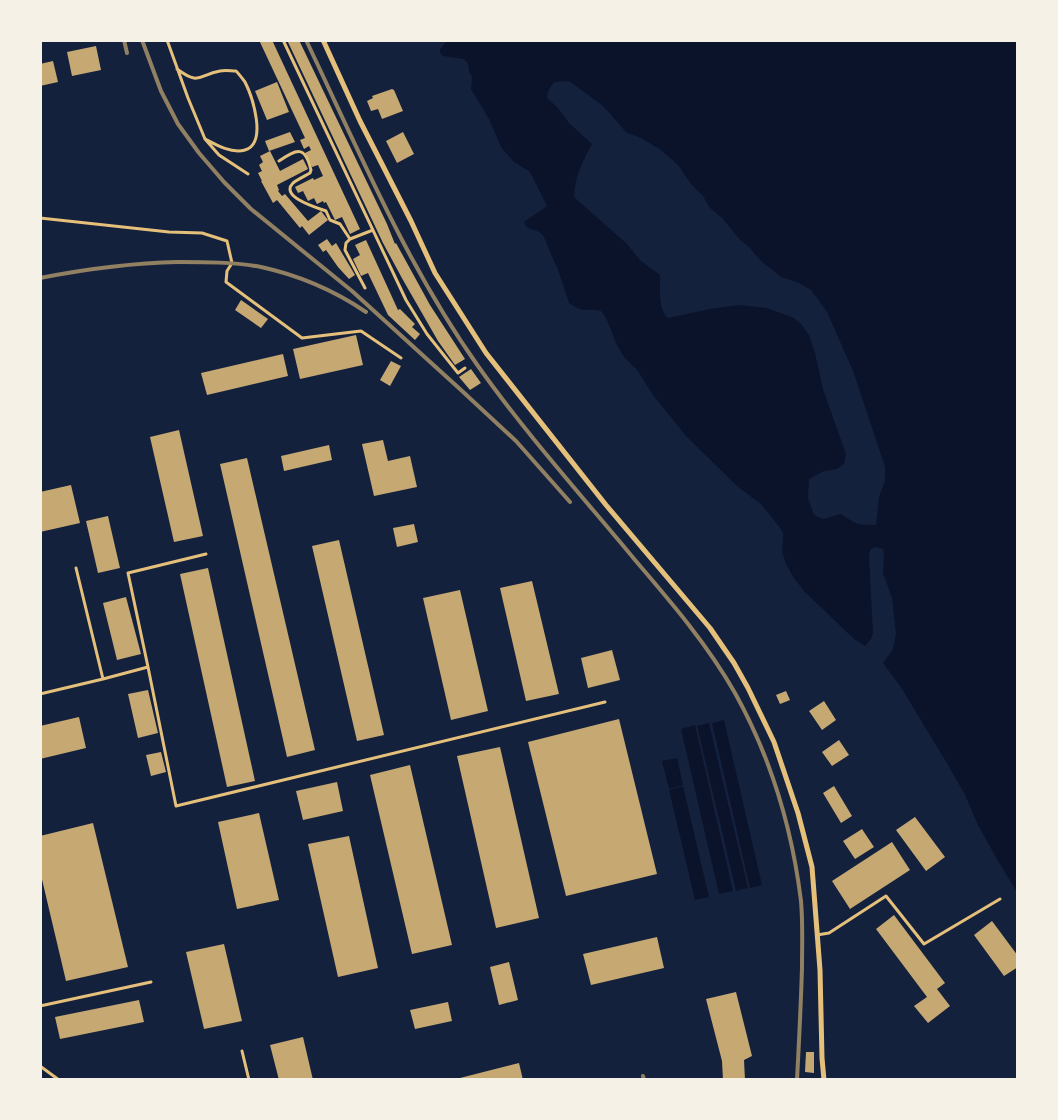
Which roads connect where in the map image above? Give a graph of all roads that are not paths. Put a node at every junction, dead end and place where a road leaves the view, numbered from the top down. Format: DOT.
graph roads {
  1 [pos="167,40"];
  2 [pos="283,40"];
  3 [pos="323,40"];
  4 [pos="177,69"];
  5 [pos="205,139"];
  6 [pos="279,161"];
  7 [pos="248,174"];
  8 [pos="40,218"];
  9 [pos="373,230"];
  10 [pos="350,239"];
  11 [pos="365,288"];
  12 [pos="401,358"];
  13 [pos="465,368"];
  14 [pos="206,554"];
  15 [pos="76,568"];
  16 [pos="148,667"];
  17 [pos="103,679"];
  18 [pos="40,694"];
  19 [pos="605,702"];
  20 [pos="1000,899"];
  21 [pos="817,935"];
  22 [pos="151,982"];
  23 [pos="40,1006"];
  24 [pos="242,1051"];
  25 [pos="40,1066"];
  26 [pos="59,1080"];
  27 [pos="249,1080"];
  28 [pos="824,1080"];
  1 -- 4 [label="lane"];
  2 -- 9 [label="lane"];
  3 -- 21 [label="street"];
  4 -- 5 [label="lane"];
  4 -- 5 [label="lane"];
  5 -- 7 [label="lane"];
  6 -- 10 [label="lane"];
  8 -- 12 [label="lane"];
  9 -- 10 [label="lane"];
  9 -- 13 [label="lane"];
  10 -- 11 [label="lane"];
  14 -- 16 [label="lane"];
  15 -- 17 [label="lane"];
  16 -- 17 [label="lane"];
  16 -- 19 [label="lane"];
  17 -- 18 [label="lane"];
  20 -- 21 [label="lane"];
  21 -- 28 [label="street"];
  22 -- 23 [label="lane"];
  24 -- 27 [label="lane"];
  25 -- 26 [label="lane"];
}
